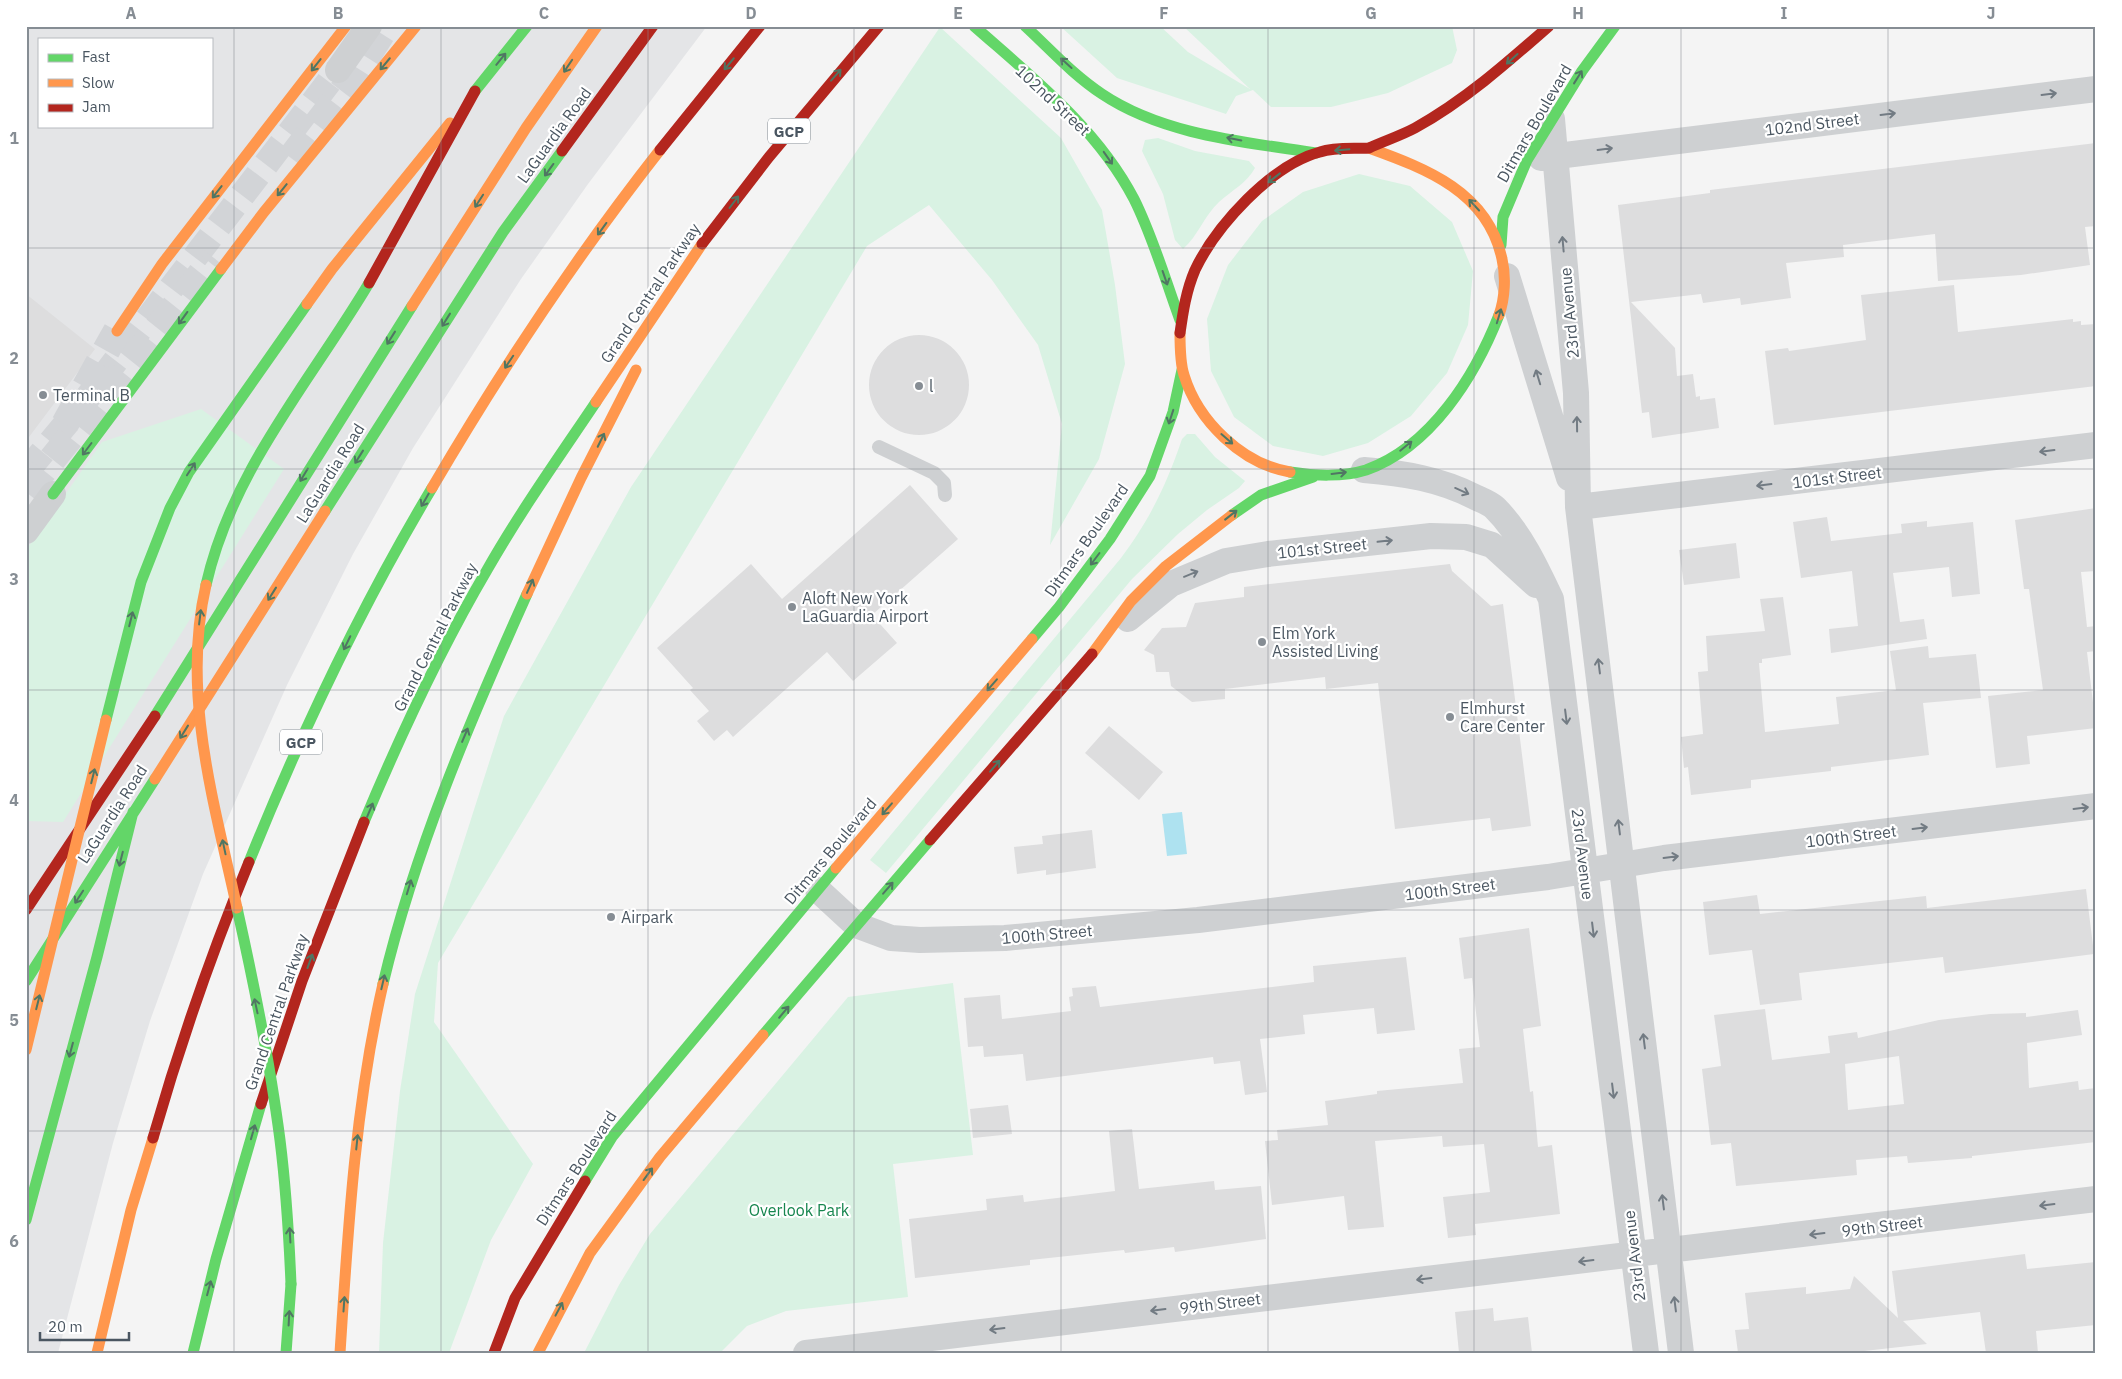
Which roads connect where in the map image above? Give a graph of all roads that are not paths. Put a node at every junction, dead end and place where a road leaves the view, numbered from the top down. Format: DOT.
graph roads {
  1 [pos="346,26"];
  2 [pos="369,26"];
  3 [pos="416,26"];
  4 [pos="527,26"];
  5 [pos="597,26"];
  6 [pos="760,26"];
  7 [pos="879,26"];
  8 [pos="974,26"];
  9 [pos="1025,26"];
  10 [pos="1549,26"];
  11 [pos="1615,26"];
  12 [pos="651,29"];
  13 [pos="338,70"];
  14 [pos="2096,88"];
  15 [pos="475,91"];
  16 [pos="1552,119"];
  17 [pos="1369,148"];
  18 [pos="1316,153"];
  19 [pos="1557,156"];
  20 [pos="1528,160"];
  21 [pos="705,240"];
  22 [pos="1501,245"];
  23 [pos="1507,276"];
  24 [pos="1180,320"];
  25 [pos="117,331"];
  26 [pos="653,338"];
  27 [pos="640,363"];
  28 [pos="1182,370"];
  29 [pos="2096,445"];
  30 [pos="879,447"];
  31 [pos="1364,470"];
  32 [pos="1313,477"];
  33 [pos="53,494"];
  34 [pos="945,495"];
  35 [pos="1578,507"];
  36 [pos="26,531"];
  37 [pos="1551,599"];
  38 [pos="1098,646"];
  39 [pos="2096,806"];
  40 [pos="133,812"];
  41 [pos="1623,865"];
  42 [pos="1586,871"];
  43 [pos="818,890"];
  44 [pos="26,910"];
  45 [pos="856,925"];
  46 [pos="26,981"];
  47 [pos="26,1050"];
  48 [pos="2096,1199"];
  49 [pos="26,1220"];
  50 [pos="1669,1251"];
  51 [pos="1634,1255"];
  52 [pos="97,1353"];
  53 [pos="193,1353"];
  54 [pos="286,1353"];
  55 [pos="340,1353"];
  56 [pos="494,1353"];
  57 [pos="538,1353"];
  58 [pos="806,1353"];
  59 [pos="1646,1353"];
  60 [pos="1681,1353"];
  1 -- 25 [label="main road, one-way"];
  2 -- 13 [label="street"];
  3 -- 33 [label="main road, one-way"];
  15 -- 4 [label="main road, LaGuardia Road, one-way"];
  5 -- 44 [label="main road, one-way"];
  6 -- 52 [label="main road, GCP, one-way"];
  21 -- 7 [label="main road, Grand Central Parkway / GCP, one-way"];
  8 -- 24 [label="main road, 102nd Street, one-way"];
  18 -- 9 [label="main road, one-way"];
  10 -- 17 [label="main road, one-way"];
  16 -- 11 [label="main road, Ditmars Boulevard, one-way"];
  12 -- 40 [label="main road, LaGuardia Road, one-way"];
  19 -- 14 [label="street, 102nd Street, one-way"];
  47 -- 15 [label="main road, LaGuardia Road, one-way, bridge"];
  54 -- 15 [label="main road, one-way, bridge"];
  16 -- 19 [label="street, 23rd Avenue"];
  16 -- 20 [label="main road, Ditmars Boulevard"];
  17 -- 18 [label="main road, one-way"];
  22 -- 17 [label="main road, one-way"];
  18 -- 24 [label="main road, one-way"];
  19 -- 20 [label="street, 102nd Street"];
  35 -- 19 [label="street, 23rd Avenue, one-way"];
  20 -- 22 [label="main road, Ditmars Boulevard"];
  21 -- 26 [label="main road"];
  53 -- 21 [label="main road, Grand Central Parkway / GCP, one-way"];
  22 -- 23 [label="main road"];
  31 -- 23 [label="main road, one-way"];
  35 -- 23 [label="street, 23rd Avenue, one-way"];
  24 -- 28 [label="main road"];
  55 -- 27 [label="main road, one-way"];
  28 -- 32 [label="main road, one-way"];
  28 -- 43 [label="main road, Ditmars Boulevard, one-way"];
  29 -- 35 [label="street, 101st Street, one-way"];
  30 -- 34 [label="lane"];
  32 -- 31 [label="main road, one-way"];
  31 -- 37 [label="street, 23rd Avenue, one-way"];
  38 -- 32 [label="main road, one-way"];
  33 -- 36 [label="street"];
  41 -- 35 [label="street, 23rd Avenue, one-way"];
  38 -- 37 [label="street, 101st Street, one-way"];
  37 -- 42 [label="street, 23rd Avenue, one-way"];
  45 -- 38 [label="main road, one-way"];
  41 -- 39 [label="street, 100th Street, one-way"];
  40 -- 46 [label="main road, LaGuardia Road, one-way"];
  40 -- 49 [label="main road, one-way"];
  41 -- 42 [label="street, 100th Street"];
  50 -- 41 [label="street, 23rd Avenue, one-way"];
  42 -- 45 [label="street, 100th Street"];
  42 -- 51 [label="street, 23rd Avenue, one-way"];
  43 -- 45 [label="street, 100th Street"];
  43 -- 56 [label="main road, Ditmars Boulevard"];
  57 -- 45 [label="main road, one-way"];
  48 -- 50 [label="street, 99th Street, one-way"];
  50 -- 51 [label="street, 99th Street"];
  60 -- 50 [label="street, 23rd Avenue, one-way"];
  51 -- 58 [label="street, 99th Street, one-way"];
  51 -- 59 [label="street, 23rd Avenue"];
}
